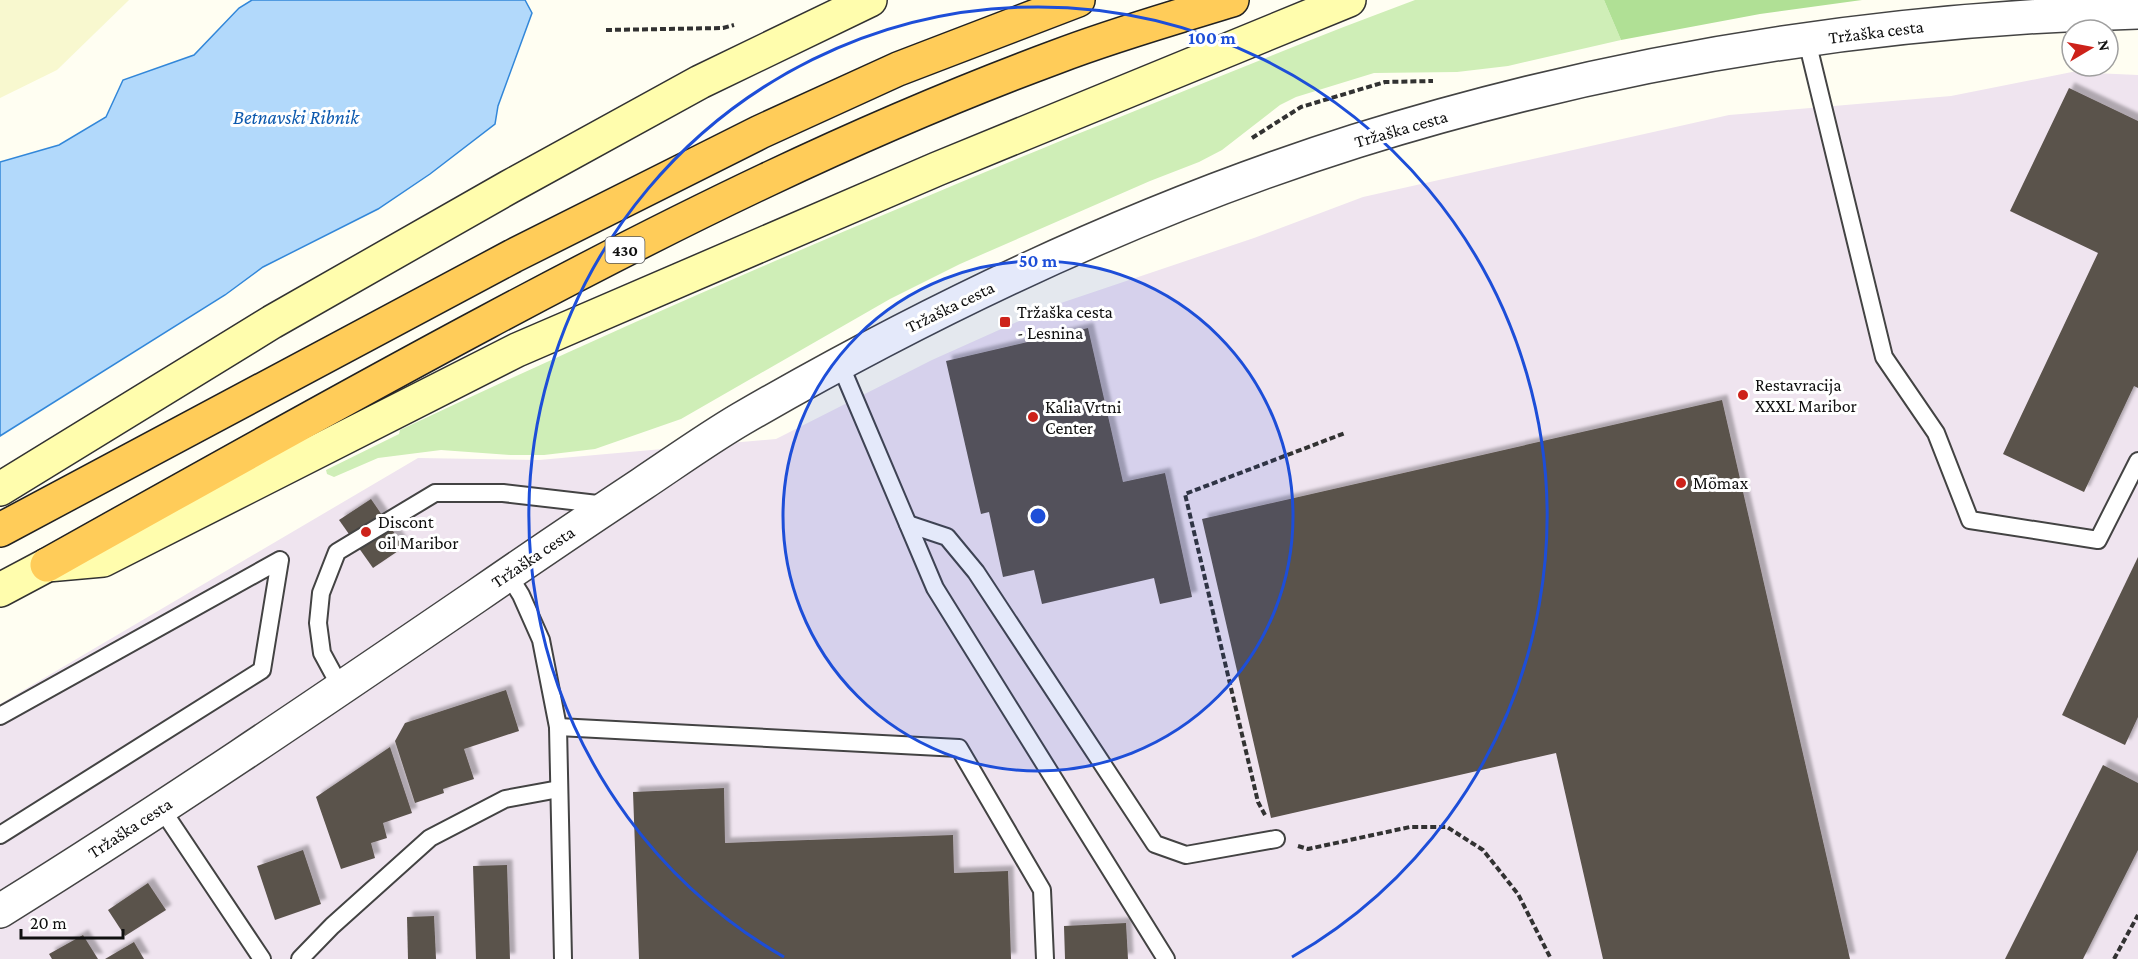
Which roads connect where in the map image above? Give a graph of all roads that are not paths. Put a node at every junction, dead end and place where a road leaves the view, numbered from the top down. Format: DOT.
graph roads {
  1 [pos="870,0"];
  2 [pos="1078,0"];
  3 [pos="1232,0"];
  4 [pos="1349,0"];
  5 [pos="2138,12"];
  6 [pos="1807,41"];
  7 [pos="840,364"];
  8 [pos="2138,461"];
  9 [pos="0,489"];
  10 [pos="610,505"];
  11 [pos="908,524"];
  12 [pos="0,530"];
  13 [pos="47,565"];
  14 [pos="508,574"];
  15 [pos="0,590"];
  16 [pos="341,688"];
  17 [pos="0,716"];
  18 [pos="558,727"];
  19 [pos="559,789"];
  20 [pos="162,808"];
  21 [pos="0,835"];
  22 [pos="1276,839"];
  23 [pos="0,911"];
  24 [pos="262,959"];
  25 [pos="300,959"];
  26 [pos="563,959"];
  27 [pos="1045,959"];
  28 [pos="1166,959"];
  1 -- 9 [label="main road"];
  2 -- 12 [label="highway, 430"];
  3 -- 13 [label="highway, 430"];
  4 -- 13 [label="main road"];
  5 -- 6 [label="street, Tržaška cesta"];
  6 -- 7 [label="street, Tržaška cesta"];
  6 -- 8 [label="lane"];
  7 -- 10 [label="street, Tržaška cesta"];
  7 -- 11 [label="lane"];
  10 -- 14 [label="street, Tržaška cesta"];
  10 -- 16 [label="lane"];
  11 -- 22 [label="lane"];
  11 -- 28 [label="lane"];
  13 -- 15 [label="main road, 430"];
  14 -- 16 [label="street, Tržaška cesta"];
  14 -- 18 [label="lane"];
  16 -- 20 [label="street, Tržaška cesta"];
  17 -- 21 [label="lane"];
  18 -- 19 [label="lane"];
  18 -- 27 [label="lane"];
  19 -- 25 [label="lane"];
  19 -- 26 [label="lane"];
  20 -- 23 [label="street, Tržaška cesta"];
  20 -- 24 [label="lane"];
}
